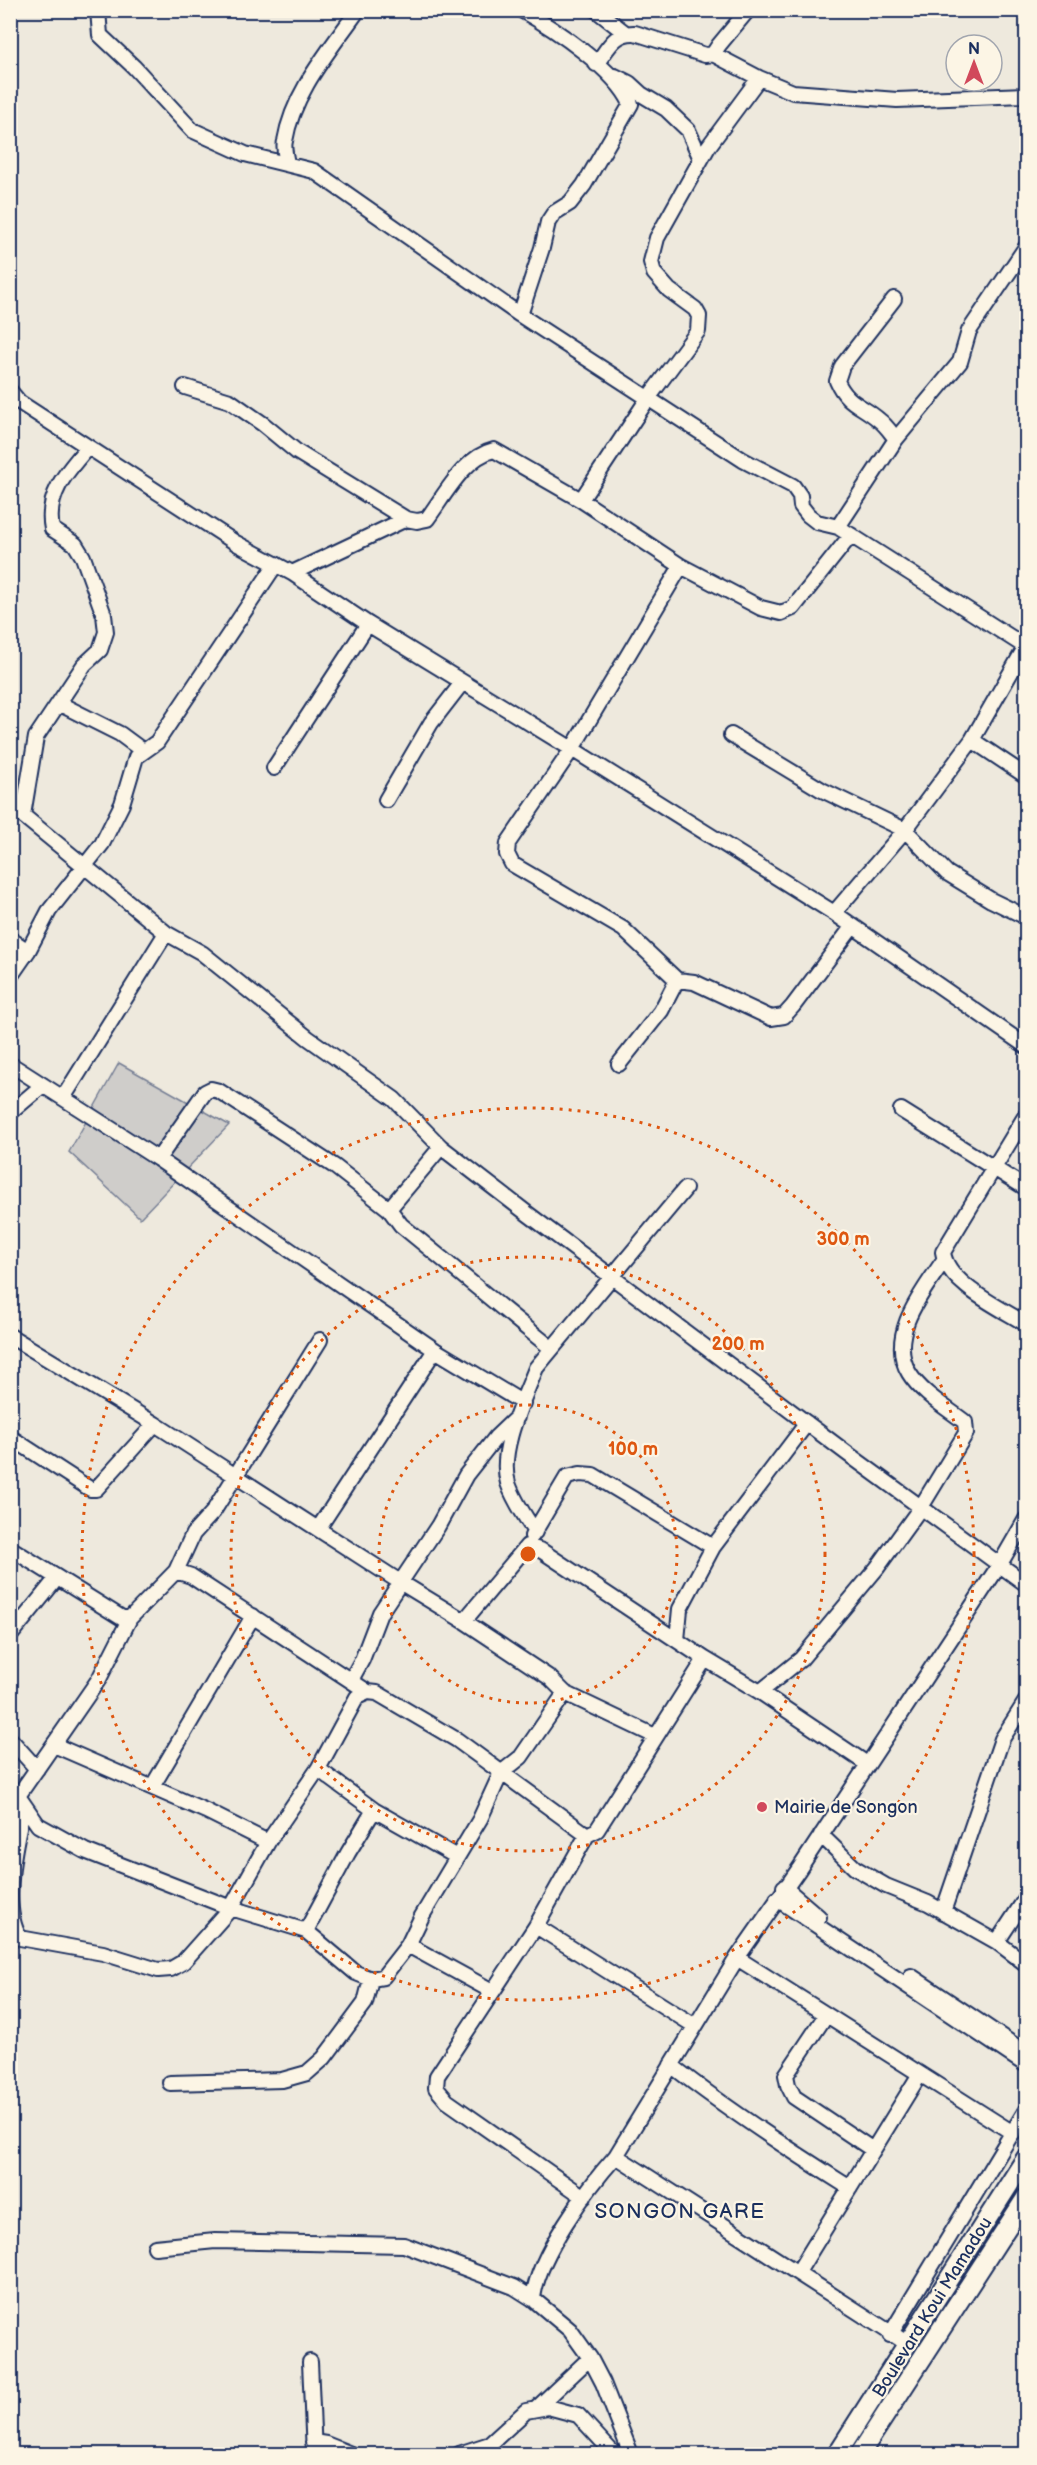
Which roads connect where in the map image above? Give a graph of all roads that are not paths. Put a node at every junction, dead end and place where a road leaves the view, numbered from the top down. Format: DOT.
graph roads {
  1 [pos="98,10"];
  2 [pos="358,10"];
  3 [pos="521,10"];
  4 [pos="596,10"];
  5 [pos="748,10"];
  6 [pos="624,32"];
  7 [pos="713,54"];
  8 [pos="596,64"];
  9 [pos="608,72"];
  10 [pos="759,78"];
  11 [pos="1026,95"];
  12 [pos="701,159"];
  13 [pos="287,164"];
  14 [pos="1026,248"];
  15 [pos="894,299"];
  16 [pos="520,315"];
  17 [pos="185,387"];
  18 [pos="649,397"];
  19 [pos="13,399"];
  20 [pos="896,439"];
  21 [pos="88,447"];
  22 [pos="581,500"];
  23 [pos="406,519"];
  24 [pos="838,526"];
  25 [pos="851,535"];
  26 [pos="276,564"];
  27 [pos="681,566"];
  28 [pos="292,573"];
  29 [pos="368,624"];
  30 [pos="1026,646"];
  31 [pos="462,683"];
  32 [pos="60,704"];
  33 [pos="731,735"];
  34 [pos="972,740"];
  35 [pos="572,749"];
  36 [pos="143,751"];
  37 [pos="274,768"];
  38 [pos="1026,776"];
  39 [pos="386,800"];
  40 [pos="10,805"];
  41 [pos="23,814"];
  42 [pos="905,830"];
  43 [pos="84,866"];
  44 [pos="834,914"];
  45 [pos="1026,917"];
  46 [pos="853,926"];
  47 [pos="166,933"];
  48 [pos="10,939"];
  49 [pos="28,951"];
  50 [pos="10,977"];
  51 [pos="678,980"];
  52 [pos="1026,1046"];
  53 [pos="10,1064"];
  54 [pos="619,1064"];
  55 [pos="43,1085"];
  56 [pos="63,1098"];
  57 [pos="901,1110"];
  58 [pos="10,1113"];
  59 [pos="1026,1115"];
  60 [pos="441,1147"];
  61 [pos="158,1159"];
  62 [pos="995,1170"];
  63 [pos="1026,1188"];
  64 [pos="685,1189"];
  65 [pos="390,1209"];
  66 [pos="944,1260"];
  67 [pos="612,1277"];
  68 [pos="1026,1324"];
  69 [pos="10,1336"];
  70 [pos="320,1340"];
  71 [pos="551,1348"];
  72 [pos="435,1350"];
  73 [pos="523,1403"];
  74 [pos="518,1416"];
  75 [pos="807,1423"];
  76 [pos="156,1424"];
  77 [pos="10,1437"];
  78 [pos="236,1476"];
  79 [pos="921,1507"];
  80 [pos="1026,1520"];
  81 [pos="318,1529"];
  82 [pos="535,1532"];
  83 [pos="527,1546"];
  84 [pos="713,1547"];
  85 [pos="10,1548"];
  86 [pos="1000,1564"];
  87 [pos="176,1571"];
  88 [pos="57,1578"];
  89 [pos="400,1582"];
  90 [pos="1026,1584"];
  91 [pos="253,1616"];
  92 [pos="130,1618"];
  93 [pos="464,1621"];
  94 [pos="10,1636"];
  95 [pos="677,1640"];
  96 [pos="705,1659"];
  97 [pos="351,1680"];
  98 [pos="368,1692"];
  99 [pos="760,1692"];
  100 [pos="565,1693"];
  101 [pos="1026,1701"];
  102 [pos="656,1736"];
  103 [pos="10,1739"];
  104 [pos="54,1745"];
  105 [pos="867,1764"];
  106 [pos="37,1769"];
  107 [pos="318,1769"];
  108 [pos="501,1773"];
  109 [pos="152,1787"];
  110 [pos="18,1798"];
  111 [pos="374,1810"];
  112 [pos="587,1835"];
  113 [pos="821,1835"];
  114 [pos="268,1842"];
  115 [pos="457,1857"];
  116 [pos="780,1893"];
  117 [pos="1026,1898"];
  118 [pos="231,1908"];
  119 [pos="943,1912"];
  120 [pos="536,1926"];
  121 [pos="306,1931"];
  122 [pos="997,1942"];
  123 [pos="408,1945"];
  124 [pos="737,1958"];
  125 [pos="1026,1964"];
  126 [pos="371,1979"];
  127 [pos="492,1991"];
  128 [pos="826,2014"];
  129 [pos="695,2026"];
  130 [pos="1026,2053"];
  131 [pos="671,2065"];
  132 [pos="1026,2065"];
  133 [pos="920,2074"];
  134 [pos="170,2083"];
  135 [pos="1026,2110"];
  136 [pos="1013,2133"];
  137 [pos="873,2150"];
  138 [pos="616,2156"];
  139 [pos="1026,2158"];
  140 [pos="850,2188"];
  141 [pos="584,2197"];
  142 [pos="1026,2198"];
  143 [pos="155,2247"];
  144 [pos="798,2272"];
  145 [pos="533,2299"];
  146 [pos="890,2335"];
  147 [pos="908,2344"];
  148 [pos="590,2358"];
  149 [pos="310,2362"];
  150 [pos="537,2408"];
  151 [pos="314,2448"];
  152 [pos="351,2454"];
  153 [pos="459,2454"];
  154 [pos="614,2454"];
  155 [pos="631,2454"];
  156 [pos="837,2454"];
  157 [pos="860,2454"];
  1 -- 13 [label="street"];
  2 -- 13 [label="street"];
  3 -- 8 [label="street"];
  4 -- 6 [label="street"];
  5 -- 7 [label="street"];
  6 -- 7 [label="street"];
  6 -- 8 [label="street"];
  7 -- 10 [label="street"];
  8 -- 9 [label="street"];
  9 -- 12 [label="street"];
  9 -- 16 [label="street"];
  10 -- 11 [label="street"];
  10 -- 12 [label="street"];
  12 -- 18 [label="street"];
  13 -- 16 [label="street"];
  14 -- 20 [label="street"];
  15 -- 20 [label="street"];
  16 -- 18 [label="street"];
  17 -- 23 [label="street"];
  18 -- 22 [label="street"];
  18 -- 24 [label="street"];
  19 -- 21 [label="street"];
  20 -- 24 [label="street"];
  21 -- 26 [label="street"];
  21 -- 32 [label="street"];
  22 -- 23 [label="street"];
  22 -- 27 [label="street"];
  23 -- 28 [label="street"];
  24 -- 25 [label="street"];
  25 -- 27 [label="street"];
  25 -- 30 [label="street"];
  26 -- 28 [label="street"];
  26 -- 36 [label="street"];
  27 -- 35 [label="street"];
  28 -- 29 [label="street"];
  29 -- 31 [label="street"];
  29 -- 37 [label="street"];
  30 -- 34 [label="street"];
  31 -- 35 [label="street"];
  31 -- 39 [label="street"];
  32 -- 36 [label="street"];
  32 -- 41 [label="street"];
  33 -- 42 [label="street"];
  34 -- 38 [label="street"];
  34 -- 42 [label="street"];
  35 -- 44 [label="street"];
  35 -- 51 [label="street"];
  36 -- 43 [label="street"];
  40 -- 41 [label="street"];
  41 -- 43 [label="street"];
  42 -- 44 [label="street"];
  42 -- 45 [label="street"];
  43 -- 47 [label="street"];
  43 -- 49 [label="street"];
  44 -- 46 [label="street"];
  46 -- 51 [label="street"];
  46 -- 52 [label="street"];
  47 -- 56 [label="street"];
  47 -- 60 [label="street"];
  48 -- 49 [label="street"];
  49 -- 50 [label="street"];
  51 -- 54 [label="street"];
  53 -- 55 [label="street"];
  55 -- 56 [label="street"];
  55 -- 58 [label="street"];
  56 -- 61 [label="street"];
  57 -- 62 [label="street"];
  59 -- 62 [label="street"];
  60 -- 65 [label="street"];
  60 -- 67 [label="street"];
  61 -- 65 [label="street"];
  61 -- 72 [label="street"];
  62 -- 63 [label="street"];
  62 -- 66 [label="street"];
  64 -- 67 [label="street"];
  65 -- 71 [label="street"];
  66 -- 68 [label="street"];
  66 -- 79 [label="street"];
  67 -- 71 [label="street"];
  67 -- 75 [label="street"];
  69 -- 76 [label="street"];
  70 -- 78 [label="street"];
  71 -- 73 [label="street"];
  72 -- 73 [label="street"];
  72 -- 81 [label="street"];
  73 -- 74 [label="street"];
  74 -- 82 [label="street"];
  74 -- 89 [label="street"];
  75 -- 79 [label="street"];
  75 -- 84 [label="street"];
  76 -- 77 [label="street"];
  76 -- 78 [label="street"];
  78 -- 81 [label="street"];
  78 -- 87 [label="street"];
  79 -- 86 [label="street"];
  79 -- 99 [label="street"];
  80 -- 86 [label="street"];
  81 -- 89 [label="street"];
  82 -- 83 [label="street"];
  82 -- 84 [label="street"];
  83 -- 93 [label="street"];
  83 -- 95 [label="street"];
  84 -- 95 [label="street"];
  85 -- 88 [label="street"];
  86 -- 90 [label="street"];
  86 -- 105 [label="street"];
  87 -- 91 [label="street"];
  87 -- 92 [label="street"];
  88 -- 92 [label="street"];
  88 -- 94 [label="street"];
  89 -- 93 [label="street"];
  89 -- 97 [label="street"];
  91 -- 97 [label="street"];
  91 -- 109 [label="street"];
  92 -- 104 [label="street"];
  93 -- 100 [label="street"];
  95 -- 96 [label="street"];
  96 -- 99 [label="street"];
  96 -- 102 [label="street"];
  97 -- 98 [label="street"];
  98 -- 107 [label="street"];
  98 -- 108 [label="street"];
  99 -- 105 [label="street"];
  100 -- 102 [label="street"];
  100 -- 108 [label="street"];
  101 -- 119 [label="street"];
  102 -- 112 [label="street"];
  103 -- 106 [label="street"];
  104 -- 106 [label="street"];
  104 -- 109 [label="street"];
  105 -- 113 [label="street"];
  106 -- 110 [label="street"];
  107 -- 111 [label="street"];
  107 -- 114 [label="street"];
  108 -- 112 [label="street"];
  108 -- 115 [label="street"];
  109 -- 114 [label="street"];
  110 -- 118 [label="street"];
  110 -- 118 [label="street"];
  111 -- 115 [label="street"];
  111 -- 121 [label="street"];
  112 -- 120 [label="street"];
  113 -- 116 [label="street"];
  113 -- 119 [label="street"];
  114 -- 118 [label="street"];
  115 -- 123 [label="street"];
  116 -- 124 [label="street"];
  116 -- 130 [label="street"];
  116 -- 132 [label="street"];
  117 -- 122 [label="street"];
  118 -- 121 [label="street"];
  119 -- 122 [label="street"];
  120 -- 127 [label="street"];
  120 -- 129 [label="street"];
  121 -- 126 [label="street"];
  122 -- 125 [label="street"];
  123 -- 126 [label="street"];
  123 -- 127 [label="street"];
  124 -- 128 [label="street"];
  124 -- 129 [label="street"];
  126 -- 134 [label="street"];
  127 -- 141 [label="street"];
  128 -- 133 [label="street"];
  128 -- 137 [label="street"];
  129 -- 131 [label="street"];
  131 -- 138 [label="street"];
  131 -- 140 [label="street"];
  133 -- 136 [label="street"];
  133 -- 137 [label="street"];
  135 -- 136 [label="street"];
  136 -- 146 [label="street"];
  137 -- 140 [label="street"];
  138 -- 141 [label="street"];
  138 -- 144 [label="street"];
  139 -- 147 [label="main road, Boulevard Koui Mamadou"];
  140 -- 144 [label="street"];
  141 -- 145 [label="street"];
  142 -- 157 [label="main road, Boulevard Koui Mamadou"];
  143 -- 145 [label="street"];
  144 -- 146 [label="street"];
  145 -- 148 [label="street"];
  146 -- 147 [label="street"];
  147 -- 156 [label="main road, Boulevard Koui Mamadou"];
  148 -- 150 [label="street"];
  148 -- 155 [label="street"];
  149 -- 151 [label="street"];
  150 -- 153 [label="street"];
  150 -- 154 [label="street"];
  151 -- 152 [label="street"];
}
